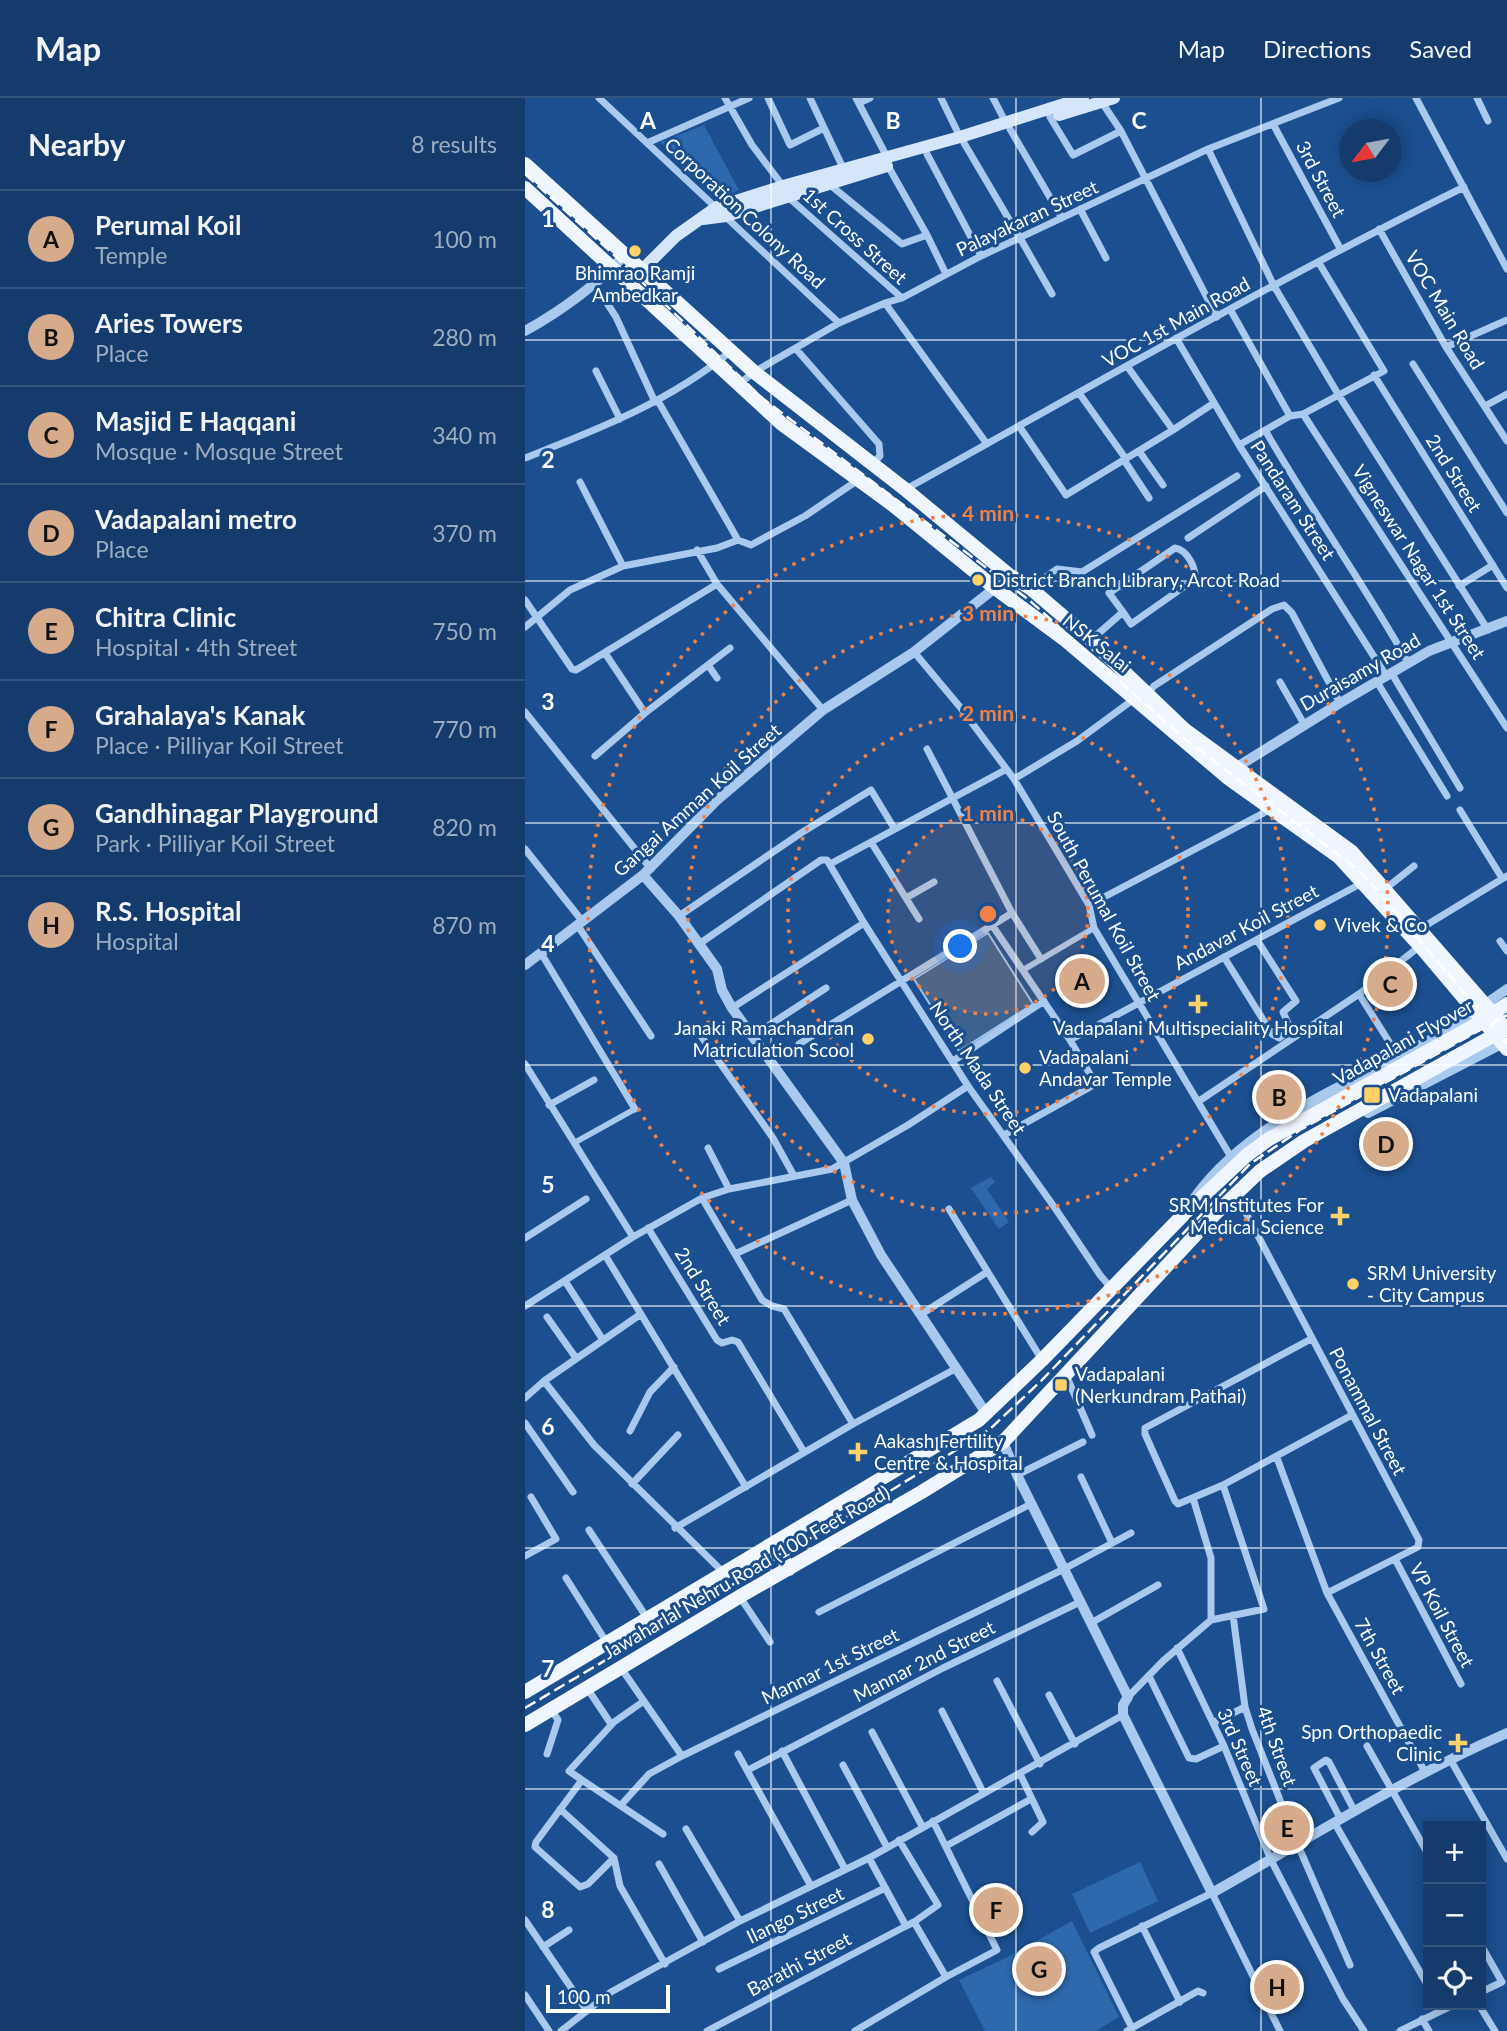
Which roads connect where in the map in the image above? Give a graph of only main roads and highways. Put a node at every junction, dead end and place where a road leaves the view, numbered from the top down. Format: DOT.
graph roads {
  1 [pos="1083,98"];
  2 [pos="1114,98"];
  3 [pos="1100,100"];
  4 [pos="1048,108"];
  5 [pos="962,140"];
  6 [pos="888,162"];
  7 [pos="525,164"];
  8 [pos="525,188"];
  9 [pos="786,192"];
  10 [pos="641,270"];
  11 [pos="630,282"];
  12 [pos="686,310"];
  13 [pos="702,324"];
  14 [pos="674,325"];
  15 [pos="689,340"];
  16 [pos="1045,601"];
  17 [pos="1032,615"];
  18 [pos="1141,696"];
  19 [pos="1232,772"];
  20 [pos="1507,1004"];
  21 [pos="1479,1008"];
  22 [pos="1506,1038"];
  23 [pos="1184,1214"];
  24 [pos="1201,1231"];
  25 [pos="774,1543"];
  26 [pos="789,1569"];
  27 [pos="525,1692"];
  28 [pos="525,1725"];
  1 -- 4 [label="main road"];
  2 -- 3 [label="main road"];
  3 -- 4 [label="main road"];
  4 -- 5 [label="main road"];
  5 -- 6 [label="main road"];
  5 -- 6 [label="main road"];
  6 -- 9 [label="main road"];
  6 -- 9 [label="main road"];
  7 -- 10 [label="main road"];
  8 -- 11 [label="main road, NSK Salai"];
  9 -- 10 [label="main road"];
  10 -- 11 [label="main road"];
  10 -- 12 [label="main road"];
  11 -- 14 [label="main road, NSK Salai"];
  12 -- 13 [label="main road"];
  12 -- 14 [label="main road"];
  13 -- 15 [label="main road"];
  13 -- 16 [label="main road"];
  14 -- 15 [label="main road, NSK Salai"];
  15 -- 17 [label="main road, NSK Salai"];
  16 -- 17 [label="main road"];
  16 -- 18 [label="main road"];
  17 -- 18 [label="main road, NSK Salai"];
  18 -- 19 [label="main road, NSK Salai"];
  19 -- 21 [label="main road, NSK Salai"];
  19 -- 21 [label="main road"];
  20 -- 23 [label="main road, Vadapalani Flyover, bridge"];
  21 -- 22 [label="main road, NSK Salai"];
  22 -- 24 [label="main road, Vadapalani Flyover, bridge"];
  23 -- 25 [label="main road, Jawaharlal Nehru Road (100 Feet Road)"];
  24 -- 26 [label="main road, Jawaharlal Nehru Road (100 Feet Road)"];
  25 -- 26 [label="main road"];
  25 -- 27 [label="main road, Jawaharlal Nehru Road (100 Feet Road)"];
  26 -- 28 [label="main road, Jawaharlal Nehru Road (100 Feet Road)"];
}
